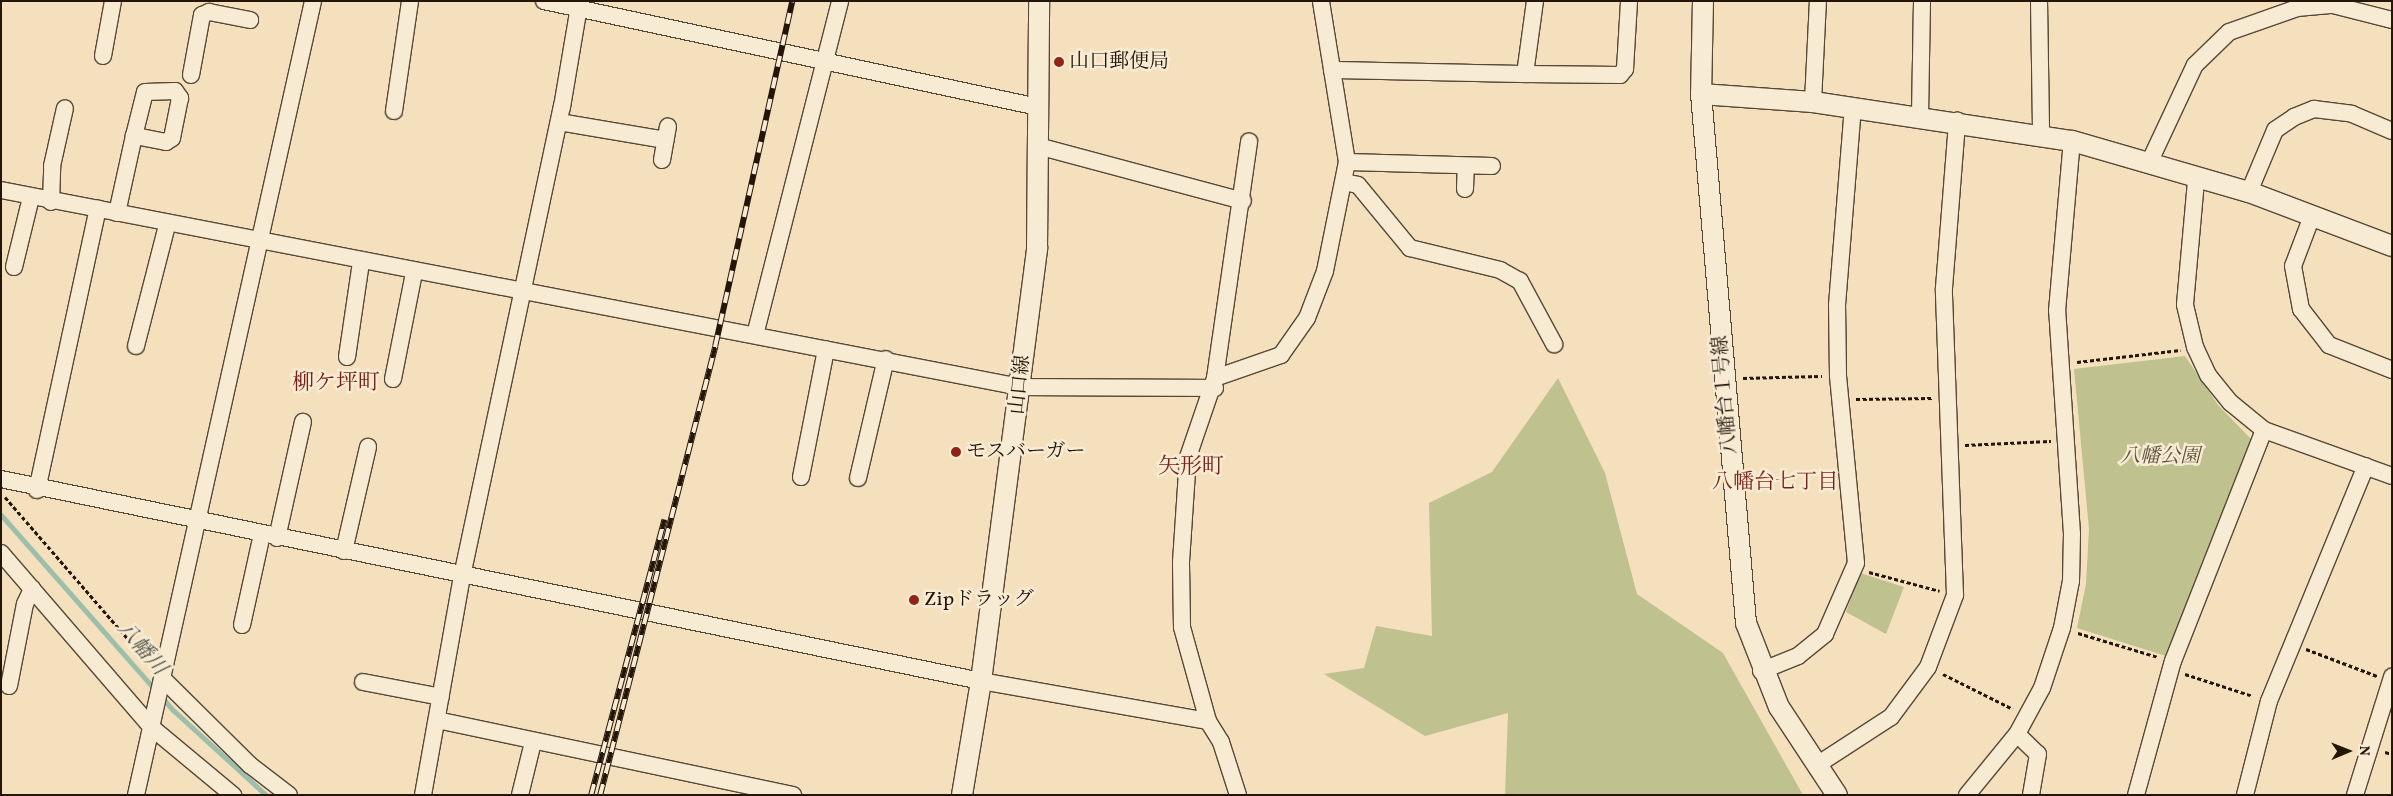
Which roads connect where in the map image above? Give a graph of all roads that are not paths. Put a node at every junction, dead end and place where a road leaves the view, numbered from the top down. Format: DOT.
graph roads {
  1 [pos="113,1"];
  2 [pos="312,1"];
  3 [pos="410,1"];
  4 [pos="544,1"];
  5 [pos="840,1"];
  6 [pos="1040,1"];
  7 [pos="1321,1"];
  8 [pos="1535,1"];
  9 [pos="1629,1"];
  10 [pos="1703,1"];
  11 [pos="1818,1"];
  12 [pos="1922,1"];
  13 [pos="2039,1"];
  14 [pos="579,5"];
  15 [pos="210,6"];
  16 [pos="250,20"];
  17 [pos="2392,20"];
  18 [pos="103,56"];
  19 [pos="824,64"];
  20 [pos="1332,70"];
  21 [pos="1525,74"];
  22 [pos="192,75"];
  23 [pos="1701,94"];
  24 [pos="1813,102"];
  25 [pos="1038,107"];
  26 [pos="65,108"];
  27 [pos="1853,108"];
  28 [pos="394,111"];
  29 [pos="1920,116"];
  30 [pos="1957,121"];
  31 [pos="559,122"];
  32 [pos="2392,131"];
  33 [pos="2041,135"];
  34 [pos="134,136"];
  35 [pos="1249,141"];
  36 [pos="2072,142"];
  37 [pos="1038,146"];
  38 [pos="662,160"];
  39 [pos="1348,162"];
  40 [pos="2149,163"];
  41 [pos="1466,166"];
  42 [pos="1492,166"];
  43 [pos="2196,181"];
  44 [pos="1344,182"];
  45 [pos="1464,189"];
  46 [pos="1,190"];
  47 [pos="2249,192"];
  48 [pos="32,197"];
  49 [pos="1243,201"];
  50 [pos="51,202"];
  51 [pos="98,209"];
  52 [pos="118,213"];
  53 [pos="2312,216"];
  54 [pos="167,225"];
  55 [pos="259,240"];
  56 [pos="2392,246"];
  57 [pos="362,262"];
  58 [pos="14,267"];
  59 [pos="414,273"];
  60 [pos="521,292"];
  61 [pos="755,335"];
  62 [pos="1554,344"];
  63 [pos="136,346"];
  64 [pos="826,349"];
  65 [pos="346,357"];
  66 [pos="886,359"];
  67 [pos="2392,370"];
  68 [pos="393,379"];
  69 [pos="1215,383"];
  70 [pos="1020,387"];
  71 [pos="303,422"];
  72 [pos="2264,430"];
  73 [pos="368,447"];
  74 [pos="2366,466"];
  75 [pos="2392,476"];
  76 [pos="801,477"];
  77 [pos="858,478"];
  78 [pos="3,480"];
  79 [pos="37,490"];
  80 [pos="195,520"];
  81 [pos="270,536"];
  82 [pos="344,551"];
  83 [pos="1,553"];
  84 [pos="462,576"];
  85 [pos="32,589"];
  86 [pos="242,625"];
  87 [pos="1761,671"];
  88 [pos="2391,679"];
  89 [pos="981,681"];
  90 [pos="363,682"];
  91 [pos="160,683"];
  92 [pos="9,686"];
  93 [pos="441,697"];
  94 [pos="436,720"];
  95 [pos="1208,721"];
  96 [pos="151,727"];
  97 [pos="2017,734"];
  98 [pos="533,742"];
  99 [pos="1817,765"];
  100 [pos="136,795"];
  101 [pos="233,795"];
  102 [pos="288,795"];
  103 [pos="423,795"];
  104 [pos="520,795"];
  105 [pos="793,795"];
  106 [pos="962,795"];
  107 [pos="1238,795"];
  108 [pos="1837,795"];
  109 [pos="1968,795"];
  110 [pos="2031,795"];
  111 [pos="2136,795"];
  112 [pos="2245,795"];
  113 [pos="2355,795"];
  1 -- 18 [label="street"];
  2 -- 55 [label="street"];
  3 -- 28 [label="street"];
  4 -- 14 [label="street"];
  5 -- 19 [label="street"];
  6 -- 25 [label="street, 山口線"];
  7 -- 20 [label="street"];
  8 -- 21 [label="street"];
  9 -- 21 [label="street"];
  10 -- 23 [label="street, 八幡台１号線"];
  11 -- 24 [label="street"];
  12 -- 29 [label="street"];
  13 -- 33 [label="street"];
  14 -- 19 [label="street"];
  14 -- 31 [label="street"];
  15 -- 16 [label="street"];
  15 -- 22 [label="street"];
  17 -- 40 [label="street"];
  19 -- 25 [label="street"];
  19 -- 61 [label="street"];
  20 -- 21 [label="street"];
  20 -- 39 [label="street"];
  23 -- 24 [label="street"];
  23 -- 87 [label="street, 八幡台１号線"];
  24 -- 27 [label="street"];
  25 -- 37 [label="street, 山口線"];
  26 -- 50 [label="street"];
  27 -- 29 [label="street"];
  27 -- 87 [label="street"];
  29 -- 30 [label="street"];
  30 -- 33 [label="street"];
  30 -- 99 [label="street"];
  31 -- 38 [label="street"];
  31 -- 60 [label="street"];
  32 -- 47 [label="street"];
  33 -- 36 [label="street"];
  34 -- 52 [label="street"];
  35 -- 49 [label="street"];
  36 -- 40 [label="street"];
  36 -- 97 [label="street"];
  37 -- 49 [label="street"];
  37 -- 70 [label="street, 山口線"];
  39 -- 41 [label="street"];
  39 -- 44 [label="street"];
  40 -- 43 [label="street"];
  41 -- 42 [label="street"];
  41 -- 45 [label="street"];
  43 -- 47 [label="street"];
  43 -- 72 [label="street"];
  44 -- 62 [label="street"];
  44 -- 69 [label="street"];
  46 -- 48 [label="street"];
  47 -- 53 [label="street"];
  48 -- 50 [label="street"];
  48 -- 58 [label="street"];
  49 -- 69 [label="street"];
  50 -- 51 [label="street"];
  51 -- 52 [label="street"];
  51 -- 79 [label="street"];
  52 -- 54 [label="street"];
  53 -- 56 [label="street"];
  53 -- 67 [label="street"];
  54 -- 55 [label="street"];
  54 -- 63 [label="street"];
  55 -- 57 [label="street"];
  55 -- 80 [label="street"];
  57 -- 59 [label="street"];
  57 -- 65 [label="street"];
  59 -- 60 [label="street"];
  59 -- 68 [label="street"];
  60 -- 61 [label="street"];
  60 -- 84 [label="street"];
  61 -- 64 [label="street"];
  64 -- 66 [label="street"];
  64 -- 76 [label="street"];
  66 -- 70 [label="street"];
  66 -- 77 [label="street"];
  69 -- 70 [label="street"];
  69 -- 95 [label="street"];
  70 -- 89 [label="street, 山口線"];
  71 -- 81 [label="street"];
  72 -- 74 [label="street"];
  72 -- 111 [label="street"];
  73 -- 82 [label="street"];
  74 -- 75 [label="street"];
  74 -- 112 [label="street"];
  78 -- 79 [label="street"];
  79 -- 80 [label="street"];
  80 -- 81 [label="street"];
  80 -- 91 [label="street"];
  81 -- 82 [label="street"];
  81 -- 86 [label="street"];
  82 -- 84 [label="street"];
  83 -- 85 [label="street"];
  84 -- 89 [label="street"];
  84 -- 93 [label="street"];
  85 -- 92 [label="street"];
  85 -- 96 [label="street"];
  87 -- 99 [label="street, 八幡台１号線"];
  88 -- 113 [label="street"];
  89 -- 95 [label="street"];
  89 -- 106 [label="street, 山口線"];
  90 -- 93 [label="street"];
  91 -- 96 [label="street"];
  91 -- 102 [label="street"];
  93 -- 94 [label="street"];
  94 -- 98 [label="street"];
  94 -- 103 [label="street"];
  95 -- 107 [label="street"];
  96 -- 100 [label="street"];
  96 -- 101 [label="street"];
  97 -- 109 [label="street"];
  97 -- 110 [label="street"];
  98 -- 104 [label="street"];
  98 -- 105 [label="street"];
  99 -- 108 [label="street, 八幡台１号線"];
}
